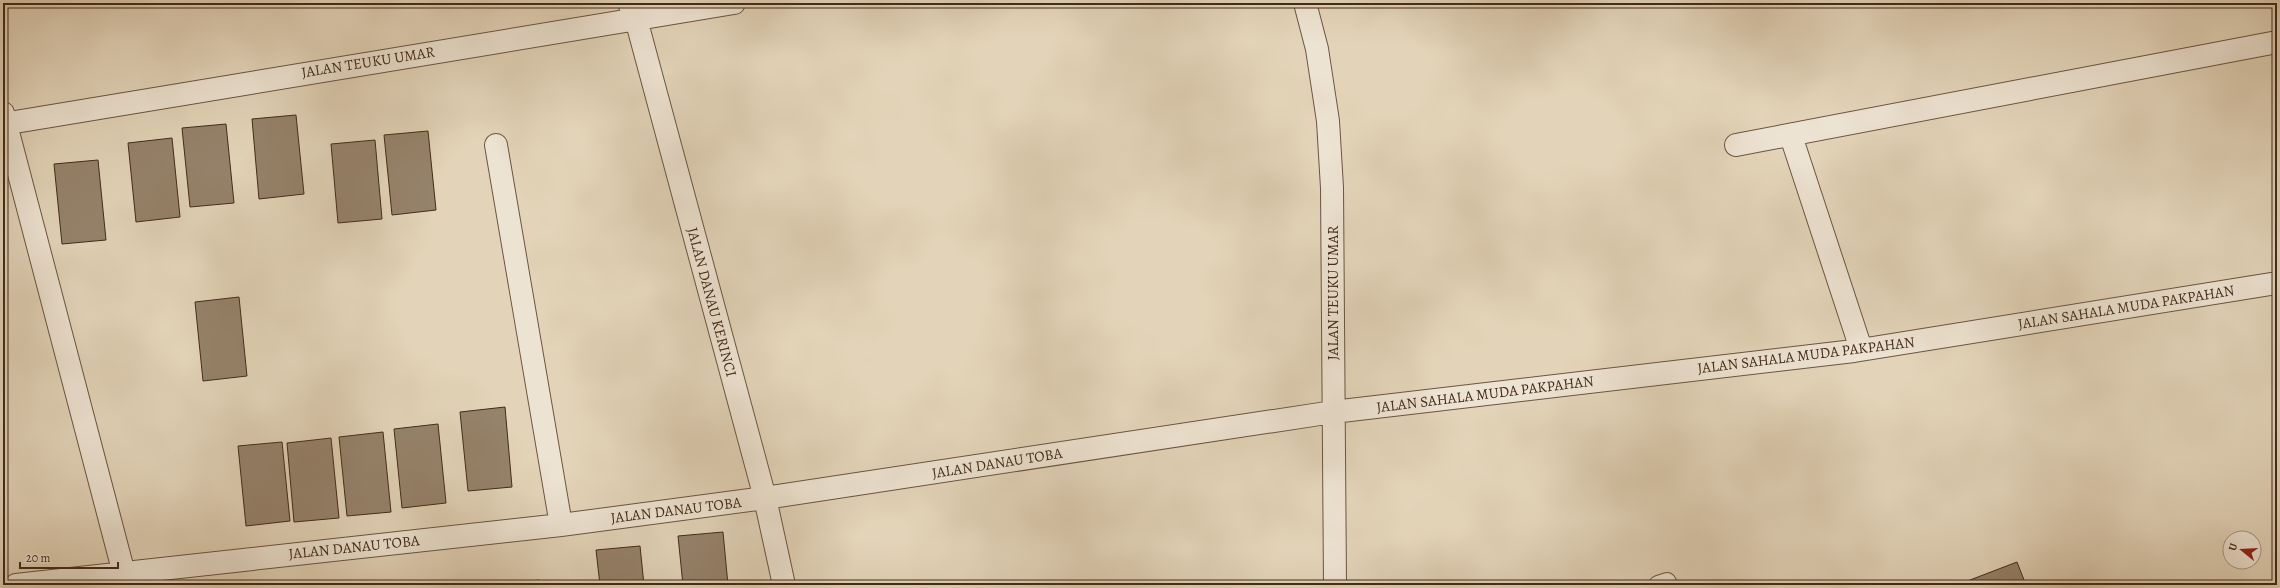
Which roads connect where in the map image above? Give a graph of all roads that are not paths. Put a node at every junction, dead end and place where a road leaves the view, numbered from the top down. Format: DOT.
graph roads {
  1 [pos="734,3"];
  2 [pos="1305,3"];
  3 [pos="632,11"];
  4 [pos="2277,42"];
  5 [pos="4,120"];
  6 [pos="1791,136"];
  7 [pos="496,145"];
  8 [pos="1736,145"];
  9 [pos="2277,283"];
  10 [pos="1862,349"];
  11 [pos="1333,412"];
  12 [pos="765,498"];
  13 [pos="561,524"];
  14 [pos="126,578"];
  15 [pos="16,585"];
  16 [pos="784,585"];
  17 [pos="1335,585"];
  1 -- 3 [label="street, JALAN TEUKU UMAR"];
  2 -- 11 [label="street, JALAN TEUKU UMAR"];
  3 -- 5 [label="street, JALAN TEUKU UMAR"];
  3 -- 12 [label="street, JALAN DANAU KERINCI"];
  4 -- 6 [label="street"];
  5 -- 14 [label="street"];
  6 -- 8 [label="street"];
  6 -- 10 [label="street"];
  7 -- 13 [label="street"];
  9 -- 10 [label="street, JALAN SAHALA MUDA PAKPAHAN"];
  10 -- 11 [label="street, JALAN SAHALA MUDA PAKPAHAN"];
  11 -- 12 [label="street, JALAN DANAU TOBA"];
  11 -- 17 [label="street, JALAN TEUKU UMAR"];
  12 -- 13 [label="street, JALAN DANAU TOBA"];
  12 -- 16 [label="street, JALAN DANAU KERINCI"];
  13 -- 14 [label="street, JALAN DANAU TOBA"];
  14 -- 15 [label="street, JALAN DANAU TOBA"];
}
